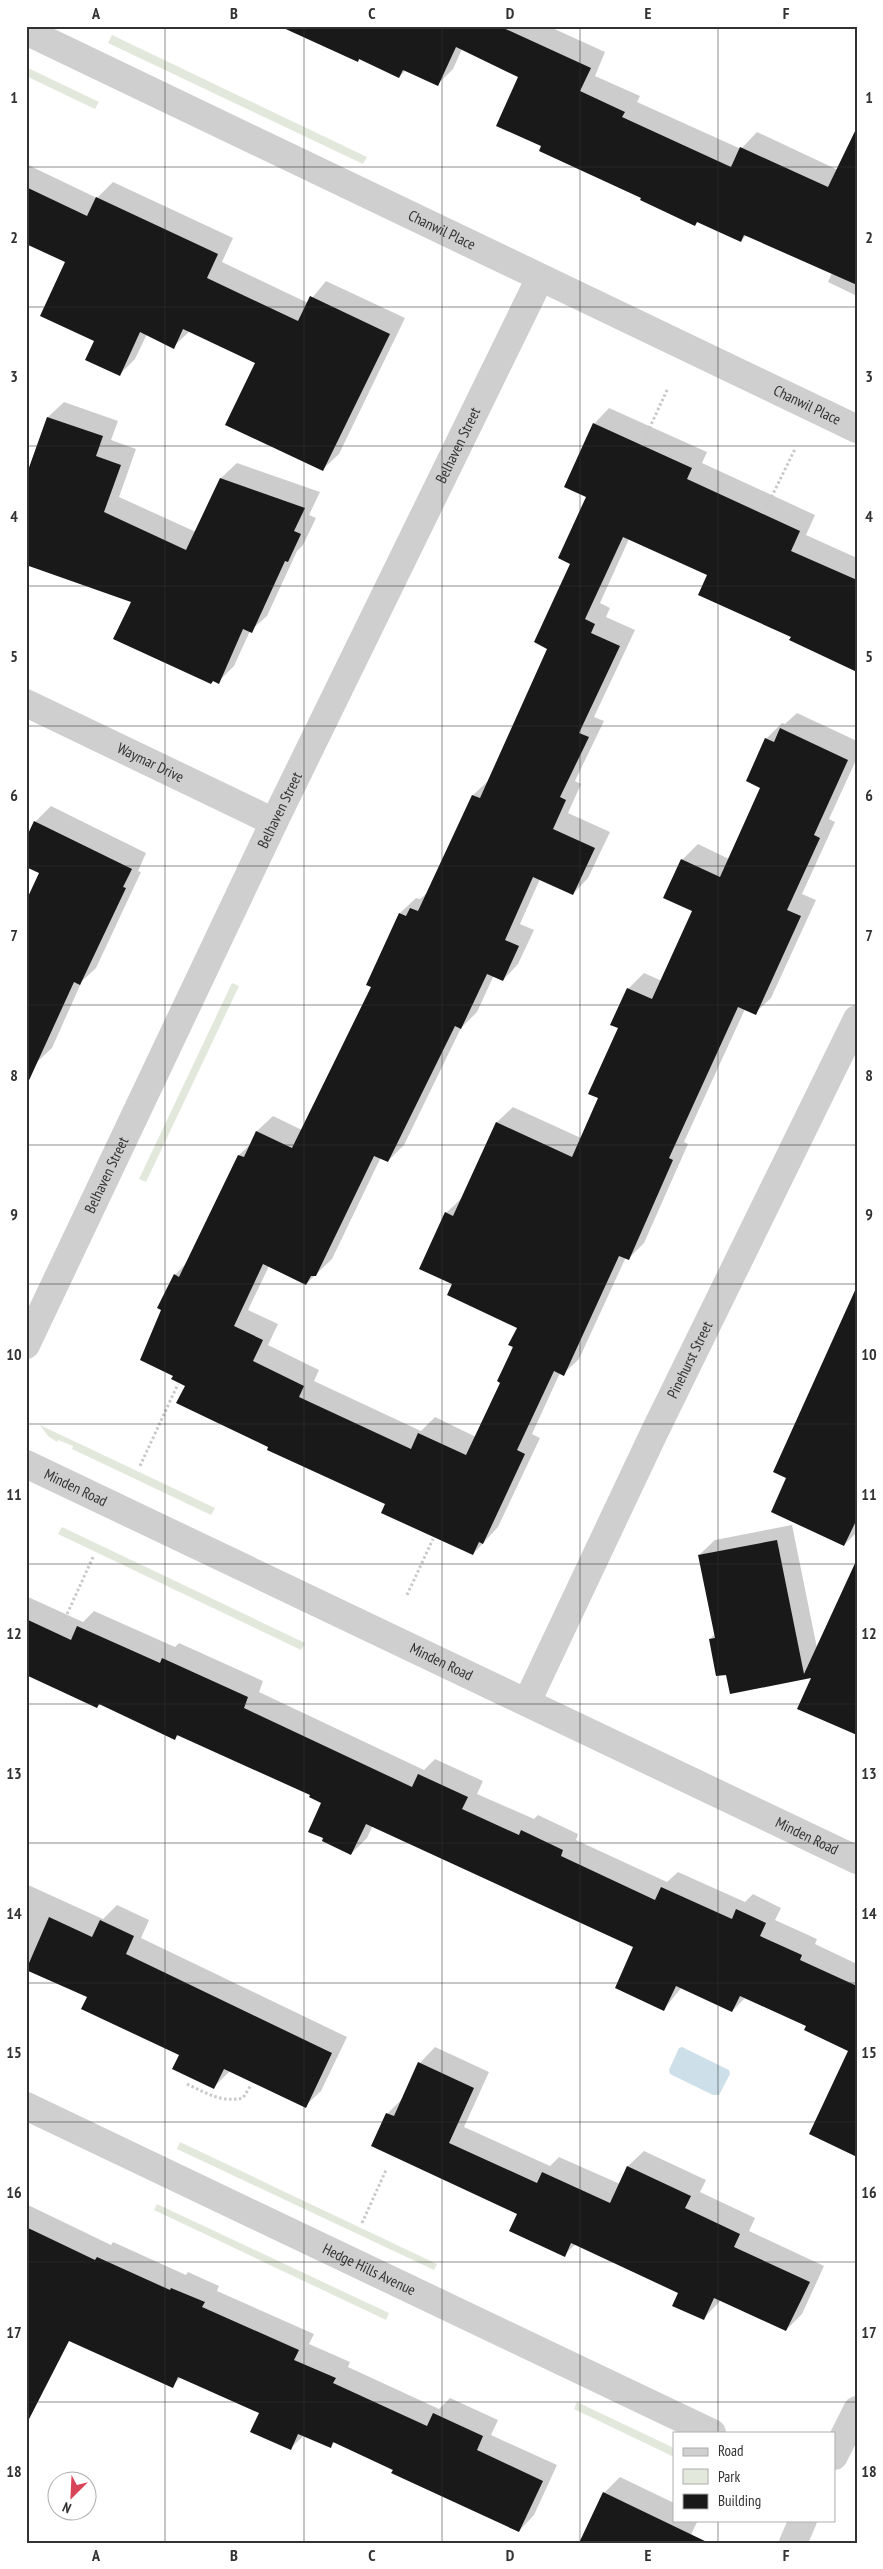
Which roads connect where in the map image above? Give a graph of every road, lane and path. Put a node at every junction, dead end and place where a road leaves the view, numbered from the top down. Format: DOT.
graph roads {
  1 [pos="26,31"];
  2 [pos="540,278"];
  3 [pos="668,388"];
  4 [pos="857,429"];
  5 [pos="643,442"];
  6 [pos="795,449"];
  7 [pos="767,506"];
  8 [pos="26,702"];
  9 [pos="274,822"];
  10 [pos="857,1019"];
  11 [pos="26,1345"];
  12 [pos="178,1384"];
  13 [pos="26,1464"];
  14 [pos="140,1466"];
  15 [pos="433,1539"];
  16 [pos="93,1557"];
  17 [pos="407,1595"];
  18 [pos="63,1623"];
  19 [pos="527,1702"];
  20 [pos="857,1860"];
  21 [pos="187,2084"];
  22 [pos="251,2085"];
  23 [pos="26,2106"];
  24 [pos="386,2170"];
  25 [pos="362,2223"];
  26 [pos="857,2410"];
  27 [pos="710,2432"];
  28 [pos="836,2452"];
  29 [pos="802,2522"];
  30 [pos="793,2543"];
  1 -- 2 [label="street, Chanwil Place"];
  2 -- 4 [label="street, Chanwil Place"];
  2 -- 9 [label="street, Belhaven Street"];
  3 -- 5 [label="path"];
  6 -- 7 [label="path"];
  8 -- 9 [label="street, Waymar Drive"];
  9 -- 11 [label="street, Belhaven Street"];
  10 -- 19 [label="street, Pinehurst Street"];
  12 -- 14 [label="path"];
  13 -- 19 [label="street, Minden Road"];
  15 -- 17 [label="path"];
  16 -- 18 [label="path"];
  19 -- 20 [label="street, Minden Road"];
  21 -- 22 [label="path"];
  23 -- 27 [label="street, Hedge Hills Avenue"];
  24 -- 25 [label="path"];
  26 -- 28 [label="street"];
  29 -- 30 [label="street"];
}
